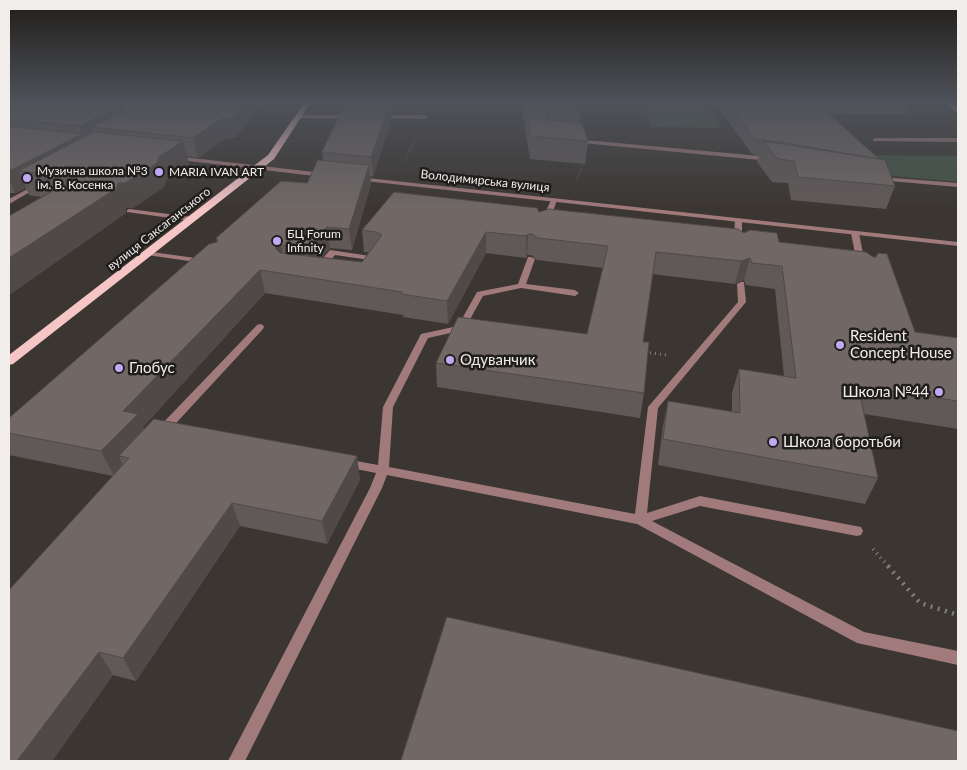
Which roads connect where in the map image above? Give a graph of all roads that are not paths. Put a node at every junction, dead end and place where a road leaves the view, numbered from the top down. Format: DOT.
graph roads {
  1 [pos="285,138"];
  2 [pos="875,140"];
  3 [pos="958,140"];
  4 [pos="568,141"];
  5 [pos="166,158"];
  6 [pos="776,160"];
  7 [pos="258,167"];
  8 [pos="333,176"];
  9 [pos="352,178"];
  10 [pos="870,178"];
  11 [pos="42,184"];
  12 [pos="958,185"];
  13 [pos="554,200"];
  14 [pos="9,202"];
  15 [pos="129,211"];
  16 [pos="192,219"];
  17 [pos="738,220"];
  18 [pos="542,229"];
  19 [pos="855,233"];
  20 [pos="958,244"];
  21 [pos="739,251"];
  22 [pos="147,253"];
  23 [pos="531,259"];
  24 [pos="210,261"];
  25 [pos="372,265"];
  26 [pos="864,275"];
  27 [pos="323,276"];
  28 [pos="741,284"];
  29 [pos="521,286"];
  30 [pos="575,293"];
  31 [pos="260,327"];
  32 [pos="9,361"];
  33 [pos="153,441"];
  34 [pos="336,461"];
  35 [pos="383,470"];
  36 [pos="640,520"];
  37 [pos="857,531"];
  38 [pos="958,658"];
  39 [pos="236,761"];
  1 -- 7 [label="main road, вулиця Саксаганського"];
  2 -- 3 [label="street"];
  4 -- 6 [label="street"];
  5 -- 7 [label="street"];
  7 -- 8 [label="street"];
  7 -- 16 [label="main road, вулиця Саксаганського"];
  9 -- 13 [label="street, Володимирська вулиця"];
  10 -- 12 [label="street"];
  11 -- 14 [label="street"];
  13 -- 17 [label="street, Володимирська вулиця"];
  13 -- 18 [label="street"];
  15 -- 16 [label="street"];
  16 -- 22 [label="main road, вулиця Саксаганського"];
  17 -- 19 [label="street, Володимирська вулиця"];
  17 -- 21 [label="street"];
  19 -- 20 [label="street, Володимирська вулиця"];
  19 -- 26 [label="street"];
  22 -- 24 [label="street"];
  22 -- 32 [label="main road, вулиця Саксаганського"];
  23 -- 29 [label="street"];
  25 -- 27 [label="street"];
  28 -- 36 [label="street"];
  29 -- 30 [label="street"];
  29 -- 35 [label="street"];
  31 -- 33 [label="street"];
  34 -- 35 [label="street"];
  35 -- 36 [label="street"];
  35 -- 39 [label="street"];
  36 -- 37 [label="street"];
  36 -- 38 [label="street"];
}
